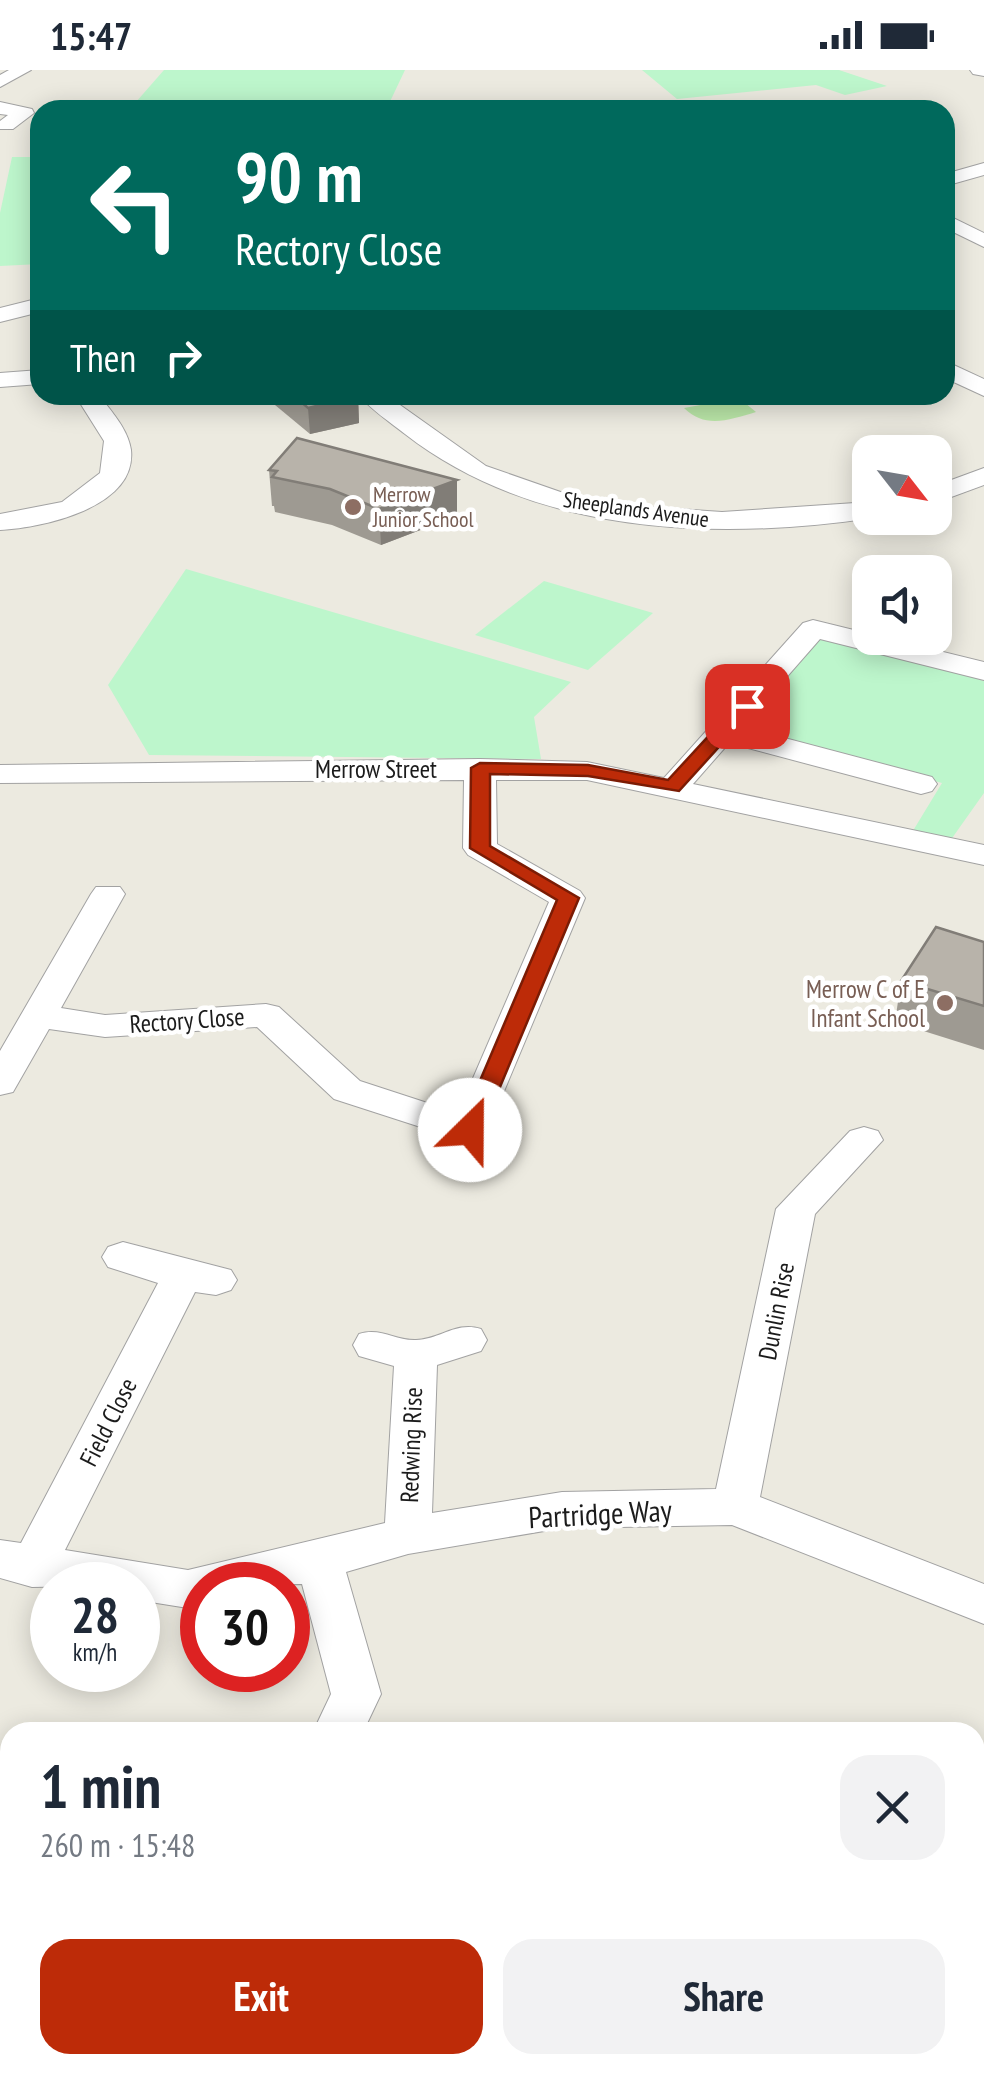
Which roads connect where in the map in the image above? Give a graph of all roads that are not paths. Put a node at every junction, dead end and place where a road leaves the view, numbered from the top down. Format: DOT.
graph roads {
  1 [pos="980,172"];
  2 [pos="955,178"];
  3 [pos="955,225"];
  4 [pos="984,241"];
  5 [pos="30,308"];
  6 [pos="0,315"];
  7 [pos="955,374"];
  8 [pos="30,378"];
  9 [pos="0,380"];
  10 [pos="984,390"];
  11 [pos="93,405"];
  12 [pos="383,405"];
  13 [pos="984,476"];
  14 [pos="952,488"];
  15 [pos="852,511"];
  16 [pos="0,522"];
  17 [pos="984,670"];
  18 [pos="724,732"];
  19 [pos="480,768"];
  20 [pos="0,774"];
  21 [pos="921,784"];
  22 [pos="672,787"];
  23 [pos="984,854"];
  24 [pos="108,894"];
  25 [pos="36,1015"];
  26 [pos="0,1084"];
  27 [pos="864,1140"];
  28 [pos="123,1257"];
  29 [pos="466,1340"];
  30 [pos="735,1507"];
  31 [pos="408,1535"];
  32 [pos="319,1560"];
  33 [pos="310,1562"];
  34 [pos="16,1564"];
  35 [pos="180,1588"];
  36 [pos="984,1604"];
  37 [pos="343,1722"];
  1 -- 2 [label="street"];
  3 -- 4 [label="street"];
  5 -- 6 [label="street"];
  7 -- 10 [label="street"];
  8 -- 9 [label="street"];
  11 -- 16 [label="street"];
  12 -- 15 [label="street, Sheeplands Avenue"];
  13 -- 14 [label="street"];
  17 -- 18 [label="street"];
  18 -- 21 [label="street"];
  18 -- 22 [label="street"];
  19 -- 20 [label="street, Merrow Street"];
  19 -- 22 [label="street, Merrow Street"];
  19 -- 25 [label="street, Rectory Close"];
  22 -- 23 [label="street, Merrow Street"];
  24 -- 25 [label="street"];
  25 -- 26 [label="street"];
  27 -- 30 [label="street, Dunlin Rise"];
  28 -- 34 [label="street, Field Close"];
  29 -- 31 [label="street, Redwing Rise"];
  30 -- 31 [label="street, Partridge Way"];
  30 -- 36 [label="street, Partridge Way"];
  31 -- 32 [label="street, Partridge Way"];
  32 -- 33 [label="street, Partridge Way"];
  32 -- 37 [label="street"];
  34 -- 35 [label="street, Partridge Way"];
}
